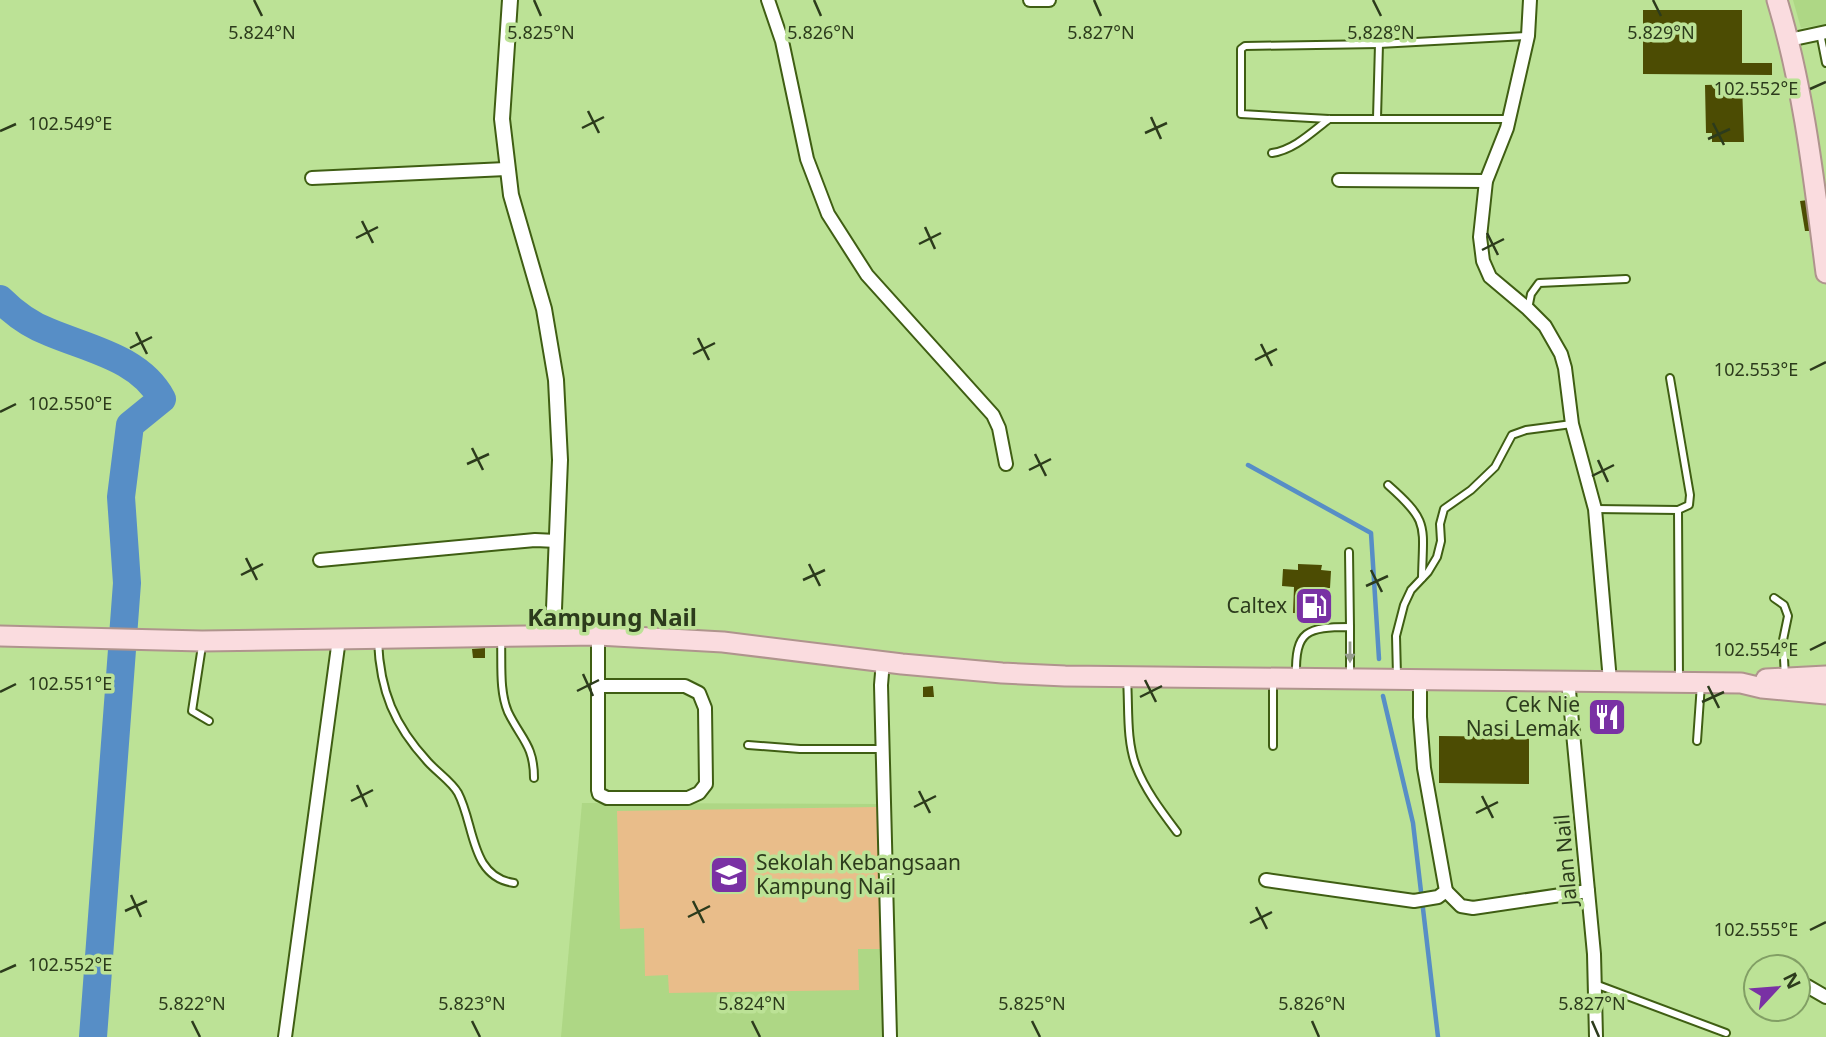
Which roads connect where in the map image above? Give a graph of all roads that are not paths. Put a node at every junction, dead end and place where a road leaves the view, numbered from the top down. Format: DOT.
graph roads {
  1 [pos="510,0"];
  2 [pos="768,0"];
  3 [pos="1030,0"];
  4 [pos="1049,0"];
  5 [pos="1530,0"];
  6 [pos="1777,0"];
  7 [pos="1823,33"];
  8 [pos="1528,36"];
  9 [pos="1789,40"];
  10 [pos="1380,44"];
  11 [pos="1826,63"];
  12 [pos="1329,118"];
  13 [pos="1377,118"];
  14 [pos="1509,119"];
  15 [pos="1272,153"];
  16 [pos="506,169"];
  17 [pos="1820,175"];
  18 [pos="312,178"];
  19 [pos="1339,180"];
  20 [pos="1486,181"];
  21 [pos="1822,208"];
  22 [pos="1826,273"];
  23 [pos="1626,279"];
  24 [pos="1528,309"];
  25 [pos="1670,377"];
  26 [pos="1572,424"];
  27 [pos="1006,464"];
  28 [pos="1388,485"];
  29 [pos="1594,509"];
  30 [pos="1678,510"];
  31 [pos="557,541"];
  32 [pos="1349,552"];
  33 [pos="320,560"];
  34 [pos="1422,578"];
  35 [pos="1774,598"];
  36 [pos="1350,626"];
  37 [pos="553,634"];
  38 [pos="501,635"];
  39 [pos="598,635"];
  40 [pos="0,636"];
  41 [pos="378,638"];
  42 [pos="339,639"];
  43 [pos="202,641"];
  44 [pos="883,661"];
  45 [pos="1826,676"];
  46 [pos="1127,677"];
  47 [pos="1273,677"];
  48 [pos="1296,677"];
  49 [pos="1785,677"];
  50 [pos="1350,678"];
  51 [pos="1397,678"];
  52 [pos="1420,678"];
  53 [pos="1568,680"];
  54 [pos="1610,681"];
  55 [pos="1679,682"];
  56 [pos="1701,682"];
  57 [pos="1741,683"];
  58 [pos="597,686"];
  59 [pos="1826,694"];
  60 [pos="209,721"];
  61 [pos="1697,741"];
  62 [pos="748,745"];
  63 [pos="1273,746"];
  64 [pos="883,749"];
  65 [pos="534,778"];
  66 [pos="1177,832"];
  67 [pos="1266,880"];
  68 [pos="514,883"];
  69 [pos="1446,891"];
  70 [pos="1588,891"];
  71 [pos="1595,984"];
  72 [pos="1726,1033"];
  73 [pos="285,1037"];
  74 [pos="890,1037"];
  75 [pos="1596,1037"];
  1 -- 16 [label="street"];
  2 -- 27 [label="street"];
  3 -- 4 [label="street"];
  5 -- 8 [label="street"];
  6 -- 9 [label="main road"];
  7 -- 9 [label="street"];
  7 -- 11 [label="lane"];
  8 -- 10 [label="lane"];
  8 -- 14 [label="street"];
  9 -- 17 [label="main road"];
  10 -- 12 [label="lane"];
  10 -- 13 [label="lane"];
  12 -- 13 [label="lane"];
  12 -- 15 [label="lane"];
  13 -- 14 [label="lane"];
  14 -- 20 [label="street"];
  16 -- 18 [label="street"];
  16 -- 31 [label="street"];
  17 -- 21 [label="main road"];
  19 -- 20 [label="street"];
  20 -- 24 [label="street"];
  21 -- 22 [label="main road"];
  23 -- 24 [label="lane"];
  24 -- 26 [label="street"];
  25 -- 30 [label="lane"];
  26 -- 29 [label="street"];
  26 -- 34 [label="lane"];
  28 -- 34 [label="lane"];
  29 -- 30 [label="lane"];
  29 -- 54 [label="street"];
  30 -- 55 [label="lane"];
  31 -- 33 [label="street"];
  31 -- 37 [label="street"];
  32 -- 36 [label="lane"];
  34 -- 51 [label="lane"];
  35 -- 49 [label="lane"];
  36 -- 48 [label="lane"];
  36 -- 50 [label="lane, one-way"];
  37 -- 38 [label="main road"];
  37 -- 39 [label="main road"];
  38 -- 41 [label="main road"];
  38 -- 65 [label="lane"];
  39 -- 44 [label="main road"];
  39 -- 58 [label="street"];
  40 -- 43 [label="main road"];
  41 -- 42 [label="main road"];
  41 -- 68 [label="lane"];
  42 -- 43 [label="main road"];
  42 -- 73 [label="street"];
  43 -- 60 [label="lane"];
  44 -- 46 [label="main road"];
  44 -- 64 [label="street"];
  45 -- 49 [label="main road"];
  46 -- 47 [label="main road"];
  46 -- 66 [label="lane"];
  47 -- 48 [label="main road"];
  47 -- 63 [label="lane"];
  48 -- 50 [label="main road"];
  49 -- 57 [label="main road"];
  50 -- 51 [label="main road"];
  51 -- 52 [label="main road"];
  52 -- 53 [label="main road"];
  52 -- 69 [label="street"];
  53 -- 54 [label="main road"];
  53 -- 70 [label="street, Jalan Nail"];
  54 -- 55 [label="main road"];
  55 -- 56 [label="main road"];
  56 -- 57 [label="main road"];
  56 -- 61 [label="lane"];
  57 -- 59 [label="main road"];
  58 -- 58 [label="street"];
  62 -- 64 [label="lane"];
  64 -- 74 [label="street"];
  67 -- 69 [label="street"];
  69 -- 70 [label="street"];
  70 -- 71 [label="street, Jalan Nail"];
  71 -- 72 [label="lane"];
  71 -- 75 [label="street, Jalan Nail"];
}
